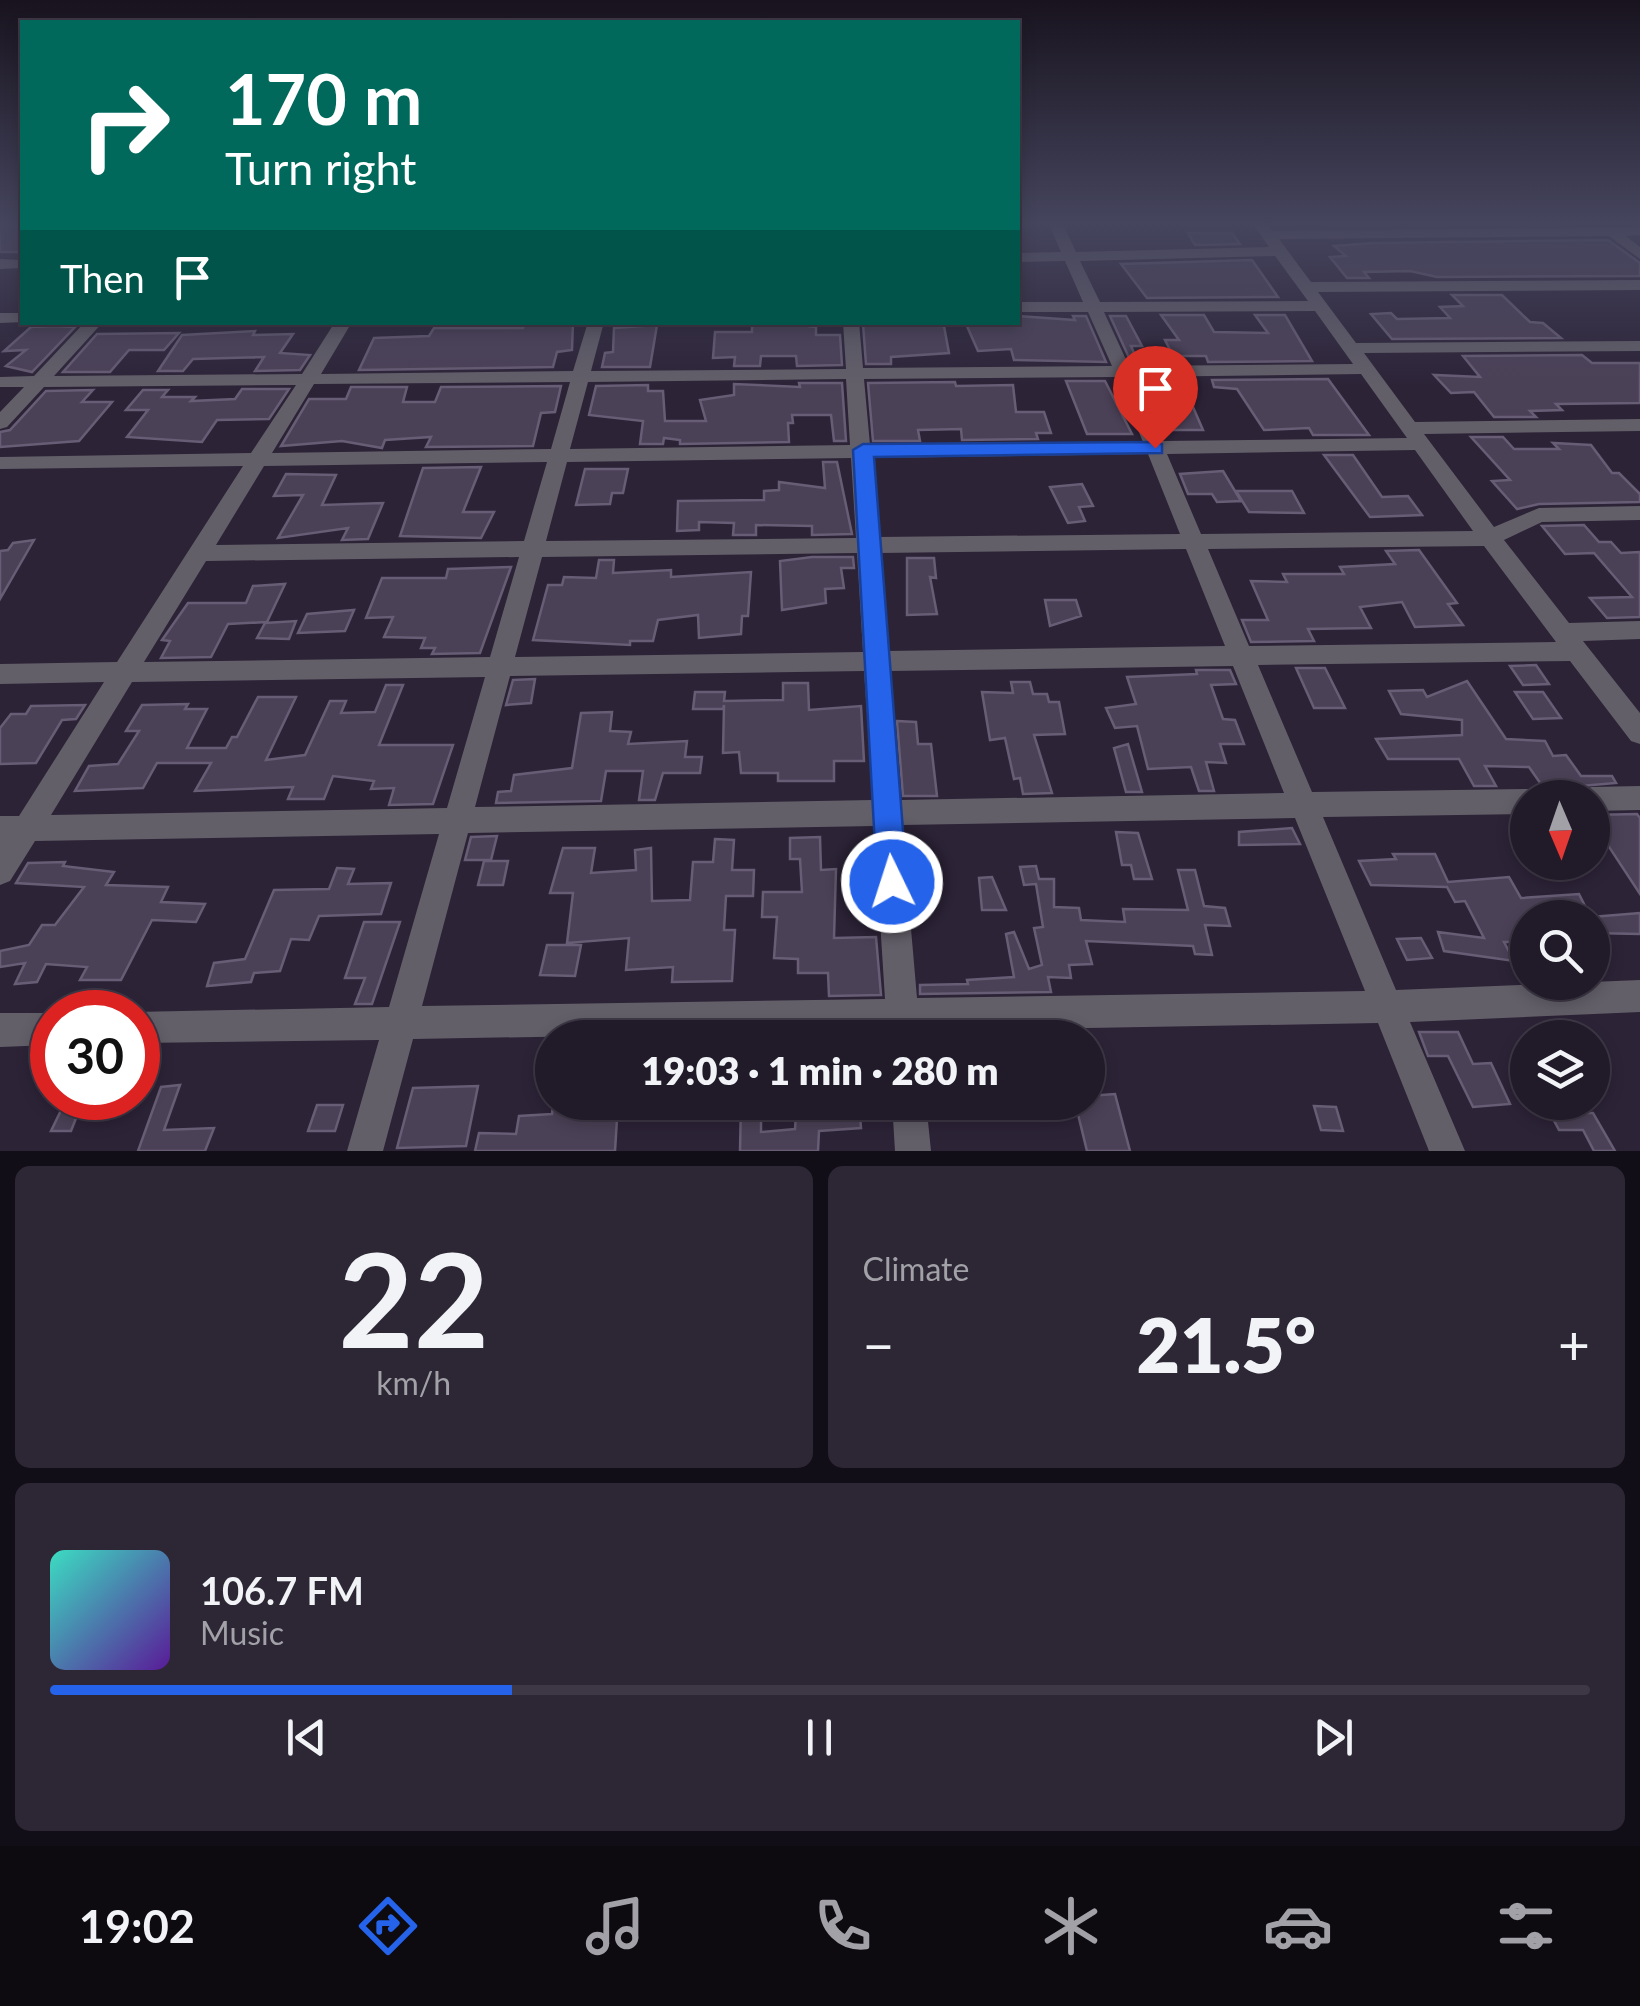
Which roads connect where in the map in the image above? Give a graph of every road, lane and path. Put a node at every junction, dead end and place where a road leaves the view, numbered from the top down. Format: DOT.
graph roads {
  1 [pos="1081,278"];
  2 [pos="1299,278"];
  3 [pos="1640,285"];
  4 [pos="1306,287"];
  5 [pos="1094,306"];
  6 [pos="1320,306"];
  7 [pos="1020,307"];
  8 [pos="91,325"];
  9 [pos="342,325"];
  10 [pos="595,325"];
  11 [pos="851,325"];
  12 [pos="1640,346"];
  13 [pos="1350,348"];
  14 [pos="1364,369"];
  15 [pos="1124,371"];
  16 [pos="582,374"];
  17 [pos="856,374"];
  18 [pos="310,378"];
  19 [pos="0,382"];
  20 [pos="39,382"];
  21 [pos="0,423"];
  22 [pos="1640,425"];
  23 [pos="1415,436"];
  24 [pos="1155,448"];
  25 [pos="863,450"];
  26 [pos="562,453"];
  27 [pos="259,458"];
  28 [pos="0,462"];
  29 [pos="1640,513"];
  30 [pos="1490,538"];
  31 [pos="1193,540"];
  32 [pos="870,544"];
  33 [pos="533,550"];
  34 [pos="202,553"];
  35 [pos="1640,630"];
  36 [pos="1570,642"];
  37 [pos="1238,655"];
  38 [pos="878,662"];
  39 [pos="500,668"];
  40 [pos="126,672"];
  41 [pos="0,674"];
  42 [pos="1640,733"];
  43 [pos="1640,798"];
  44 [pos="1610,799"];
  45 [pos="1510,801"];
  46 [pos="1302,807"];
  47 [pos="887,816"];
  48 [pos="457,820"];
  49 [pos="14,829"];
  50 [pos="0,871"];
  51 [pos="1640,996"];
  52 [pos="1388,1007"];
  53 [pos="903,1020"];
  54 [pos="1073,1020"];
  55 [pos="401,1022"];
  56 [pos="535,1023"];
  57 [pos="160,1027"];
  58 [pos="30,1029"];
  59 [pos="0,1030"];
  60 [pos="910,1120"];
  61 [pos="365,1151"];
  62 [pos="913,1151"];
  63 [pos="1447,1151"];
  1 -- 5 [label="street"];
  2 -- 4 [label="street"];
  3 -- 4 [label="street"];
  4 -- 6 [label="street"];
  5 -- 6 [label="street"];
  5 -- 7 [label="street"];
  5 -- 15 [label="street"];
  6 -- 13 [label="street"];
  8 -- 20 [label="street"];
  9 -- 18 [label="street"];
  10 -- 16 [label="street"];
  11 -- 17 [label="street"];
  12 -- 13 [label="street"];
  13 -- 14 [label="street"];
  14 -- 15 [label="street"];
  14 -- 23 [label="street"];
  15 -- 17 [label="street"];
  15 -- 24 [label="street"];
  16 -- 17 [label="street"];
  16 -- 18 [label="street"];
  16 -- 26 [label="street"];
  17 -- 25 [label="street"];
  18 -- 20 [label="street"];
  18 -- 27 [label="street"];
  19 -- 20 [label="street"];
  20 -- 21 [label="street"];
  22 -- 23 [label="street"];
  23 -- 24 [label="street"];
  23 -- 30 [label="street"];
  24 -- 25 [label="street"];
  24 -- 31 [label="street"];
  25 -- 26 [label="street"];
  25 -- 32 [label="street"];
  26 -- 27 [label="street"];
  26 -- 33 [label="street"];
  27 -- 28 [label="street"];
  27 -- 34 [label="street"];
  29 -- 30 [label="street"];
  30 -- 31 [label="street"];
  30 -- 36 [label="street"];
  31 -- 32 [label="street"];
  31 -- 37 [label="street"];
  32 -- 33 [label="street"];
  32 -- 38 [label="street"];
  33 -- 34 [label="street"];
  33 -- 39 [label="street"];
  34 -- 40 [label="street"];
  35 -- 36 [label="street"];
  36 -- 37 [label="street"];
  36 -- 42 [label="street"];
  37 -- 38 [label="street"];
  37 -- 46 [label="street"];
  38 -- 39 [label="street"];
  38 -- 47 [label="street"];
  39 -- 40 [label="street"];
  39 -- 48 [label="street"];
  40 -- 41 [label="street"];
  40 -- 49 [label="street"];
  43 -- 44 [label="street"];
  45 -- 46 [label="street"];
  46 -- 47 [label="street"];
  46 -- 52 [label="street"];
  47 -- 48 [label="street"];
  47 -- 53 [label="street"];
  48 -- 49 [label="street"];
  48 -- 55 [label="street"];
  49 -- 50 [label="street"];
  51 -- 52 [label="street"];
  52 -- 54 [label="street"];
  52 -- 63 [label="street"];
  55 -- 56 [label="street"];
  55 -- 57 [label="street"];
  55 -- 61 [label="street"];
  58 -- 59 [label="street"];
  60 -- 62 [label="street"];
}
